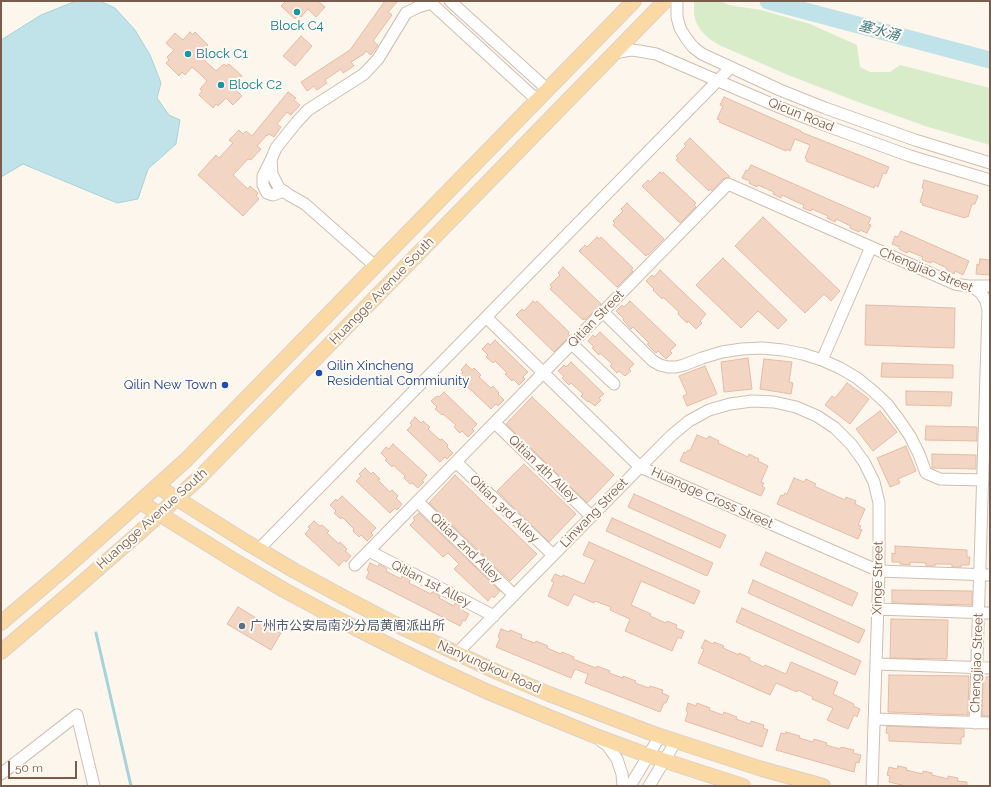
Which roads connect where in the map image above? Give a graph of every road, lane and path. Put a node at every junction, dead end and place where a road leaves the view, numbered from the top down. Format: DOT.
graph roads {
  1 [pos="450,1"];
  2 [pos="634,1"];
  3 [pos="665,1"];
  4 [pos="677,1"];
  5 [pos="432,2"];
  6 [pos="614,53"];
  7 [pos="730,68"];
  8 [pos="718,80"];
  9 [pos="547,89"];
  10 [pos="537,100"];
  11 [pos="990,163"];
  12 [pos="990,180"];
  13 [pos="872,247"];
  14 [pos="375,266"];
  15 [pos="968,286"];
  16 [pos="990,286"];
  17 [pos="603,312"];
  18 [pos="486,317"];
  19 [pos="572,344"];
  20 [pos="822,360"];
  21 [pos="543,373"];
  22 [pos="614,384"];
  23 [pos="796,407"];
  24 [pos="495,422"];
  25 [pos="456,462"];
  26 [pos="640,467"];
  27 [pos="983,480"];
  28 [pos="157,486"];
  29 [pos="176,498"];
  30 [pos="140,502"];
  31 [pos="418,502"];
  32 [pos="159,514"];
  33 [pos="591,516"];
  34 [pos="259,549"];
  35 [pos="369,551"];
  36 [pos="553,555"];
  37 [pos="355,565"];
  38 [pos="879,571"];
  39 [pos="985,575"];
  40 [pos="514,595"];
  41 [pos="878,609"];
  42 [pos="978,613"];
  43 [pos="990,613"];
  44 [pos="494,616"];
  45 [pos="1,623"];
  46 [pos="1,652"];
  47 [pos="457,654"];
  48 [pos="876,664"];
  49 [pos="977,668"];
  50 [pos="990,668"];
  51 [pos="874,719"];
  52 [pos="975,723"];
  53 [pos="990,724"];
  54 [pos="587,733"];
  55 [pos="660,736"];
  56 [pos="676,741"];
  57 [pos="648,755"];
  58 [pos="664,761"];
  59 [pos="1,774"];
  60 [pos="94,786"];
  61 [pos="623,786"];
  62 [pos="630,786"];
  63 [pos="649,786"];
  64 [pos="743,786"];
  65 [pos="824,786"];
  66 [pos="872,786"];
  1 -- 9 [label="street"];
  2 -- 9 [label="main road, Huangge Avenue South"];
  3 -- 6 [label="main road, Huangge Avenue South"];
  4 -- 7 [label="street, Qicun Road"];
  5 -- 10 [label="street"];
  5 -- 14 [label="street"];
  6 -- 8 [label="street, Qicun Road"];
  6 -- 29 [label="main road, Huangge Avenue South"];
  7 -- 8 [label="street"];
  7 -- 11 [label="street, Qicun Road"];
  8 -- 12 [label="street, Qicun Road"];
  8 -- 18 [label="street"];
  9 -- 10 [label="main road, Huangge Avenue South"];
  10 -- 14 [label="main road, Huangge Avenue South"];
  13 -- 15 [label="street, Chengjiao Street"];
  13 -- 17 [label="street, Qitian Street"];
  13 -- 20 [label="street"];
  14 -- 28 [label="main road, Huangge Avenue South"];
  15 -- 16 [label="street"];
  15 -- 27 [label="street, Chengjiao Street"];
  17 -- 19 [label="street, Qitian Street"];
  17 -- 20 [label="street"];
  18 -- 21 [label="street, Huangge Cross Street"];
  18 -- 34 [label="street"];
  19 -- 21 [label="street, Qitian Street"];
  19 -- 22 [label="street"];
  20 -- 27 [label="street"];
  21 -- 24 [label="street, Qitian Street"];
  21 -- 26 [label="street, Huangge Cross Street"];
  23 -- 26 [label="street, Linwang Street"];
  23 -- 38 [label="street, Xinge Street"];
  24 -- 25 [label="street, Qitian Street"];
  24 -- 33 [label="street, Qitian 4th Alley"];
  25 -- 31 [label="street, Qitian Street"];
  25 -- 36 [label="street, Qitian 3rd Alley"];
  26 -- 33 [label="street, Linwang Street"];
  26 -- 38 [label="street, Huangge Cross Street"];
  27 -- 39 [label="street, Chengjiao Street"];
  28 -- 29 [label="main road, Nanyungkou Road"];
  28 -- 30 [label="main road, Huangge Avenue South"];
  29 -- 32 [label="main road, Huangge Avenue South"];
  29 -- 34 [label="main road, Nanyungkou Road"];
  30 -- 32 [label="main road, Nanyungkou Road"];
  30 -- 45 [label="main road, Huangge Avenue South"];
  31 -- 35 [label="street, Qitian Street"];
  31 -- 40 [label="street, Qitian 2nd Alley"];
  32 -- 46 [label="main road, Huangge Avenue South"];
  32 -- 54 [label="main road, Nanyungkou Road"];
  33 -- 36 [label="street, Linwang Street"];
  34 -- 47 [label="main road, Nanyungkou Road"];
  35 -- 37 [label="street, Qitian Street"];
  35 -- 44 [label="street, Qitian 1st Alley"];
  36 -- 40 [label="street, Linwang Street"];
  38 -- 39 [label="street, Huangge Cross Street"];
  38 -- 41 [label="street, Xinge Street"];
  39 -- 42 [label="street, Chengjiao Street"];
  40 -- 44 [label="street, Linwang Street"];
  41 -- 42 [label="street"];
  41 -- 48 [label="street, Xinge Street"];
  42 -- 43 [label="street"];
  42 -- 49 [label="street, Chengjiao Street"];
  44 -- 47 [label="street, Linwang Street"];
  47 -- 55 [label="main road, Nanyungkou Road"];
  48 -- 49 [label="street"];
  48 -- 51 [label="street, Xinge Street"];
  49 -- 50 [label="street"];
  49 -- 52 [label="street, Chengjiao Street"];
  51 -- 52 [label="street"];
  51 -- 66 [label="street, Xinge Street"];
  52 -- 53 [label="street"];
  54 -- 57 [label="main road, Nanyungkou Road"];
  54 -- 61 [label="street"];
  55 -- 56 [label="main road, Nanyungkou Road"];
  55 -- 57 [label="street"];
  56 -- 58 [label="street"];
  56 -- 65 [label="main road, Nanyungkou Road"];
  57 -- 58 [label="main road, Nanyungkou Road"];
  57 -- 62 [label="street"];
  58 -- 63 [label="street"];
  58 -- 64 [label="main road, Nanyungkou Road"];
  59 -- 60 [label="street"];
}
